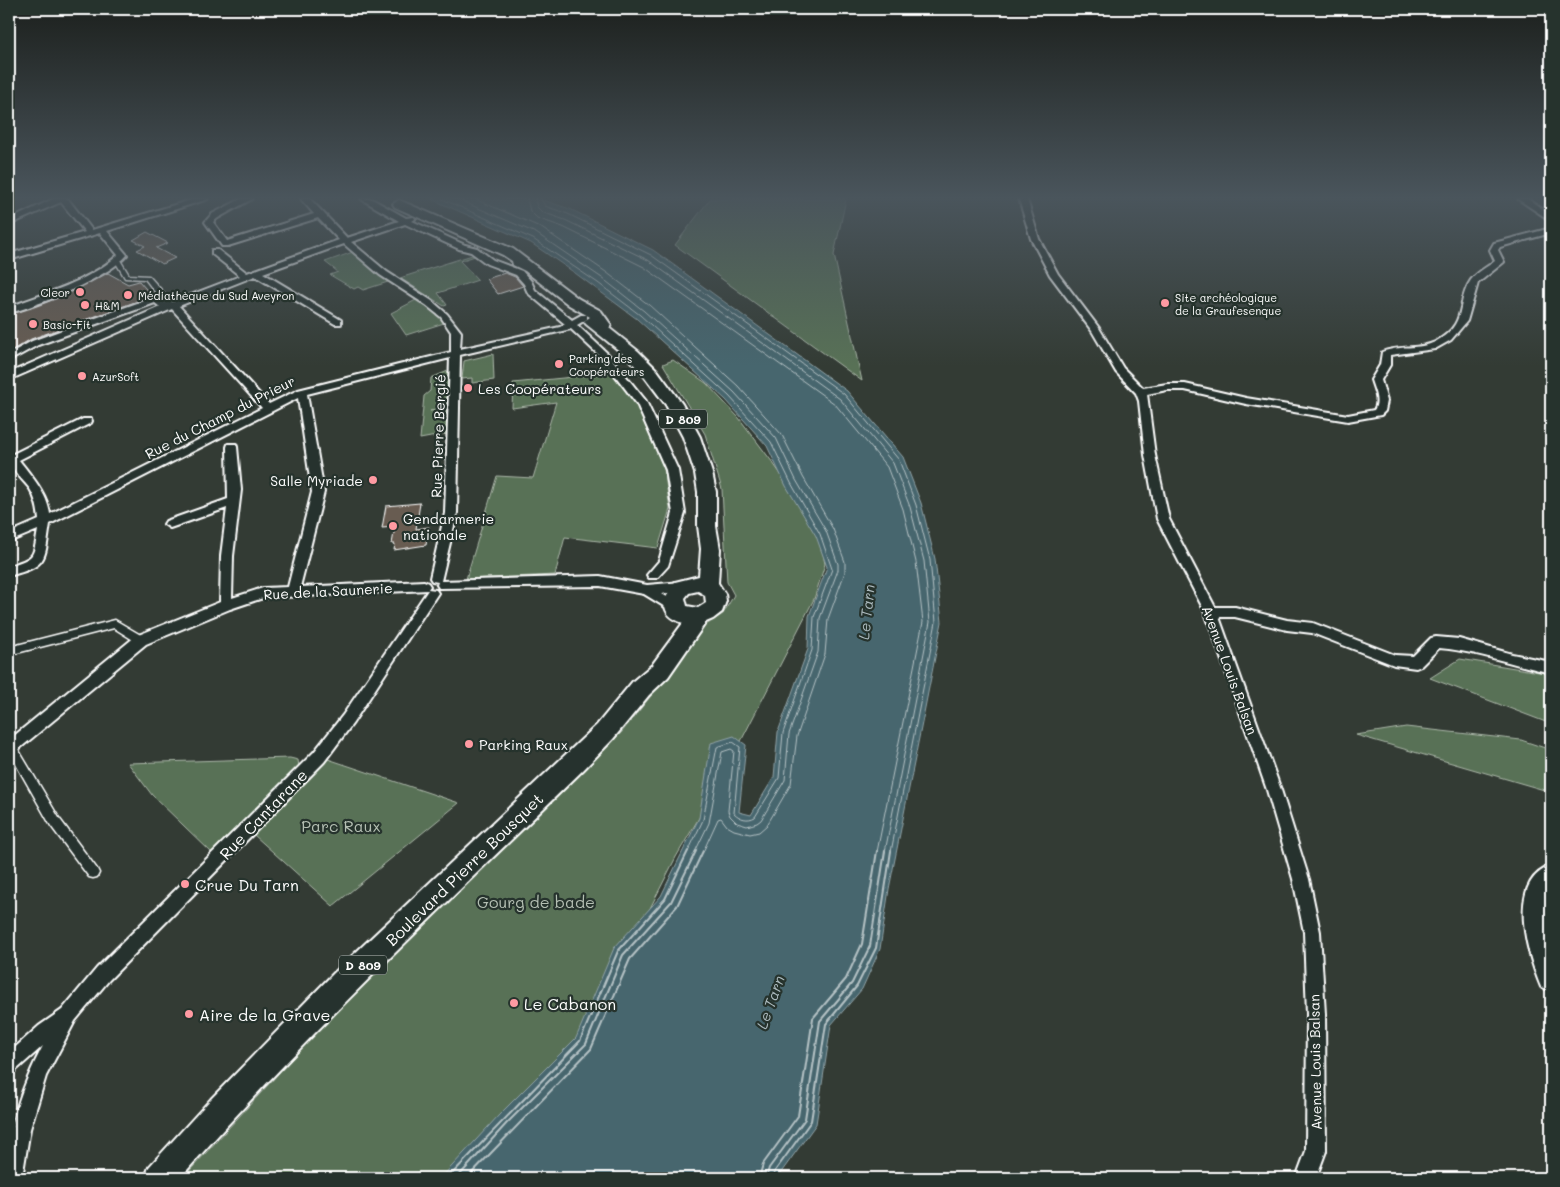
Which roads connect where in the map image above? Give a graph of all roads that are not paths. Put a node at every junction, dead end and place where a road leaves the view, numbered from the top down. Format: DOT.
graph roads {
  1 [pos="122,254"];
  2 [pos="218,254"];
  3 [pos="306,254"];
  4 [pos="363,254"];
  5 [pos="480,254"];
  6 [pos="502,254"];
  7 [pos="512,254"];
  8 [pos="1043,254"];
  9 [pos="1496,254"];
  10 [pos="120,263"];
  11 [pos="509,263"];
  12 [pos="530,268"];
  13 [pos="257,273"];
  14 [pos="247,277"];
  15 [pos="173,305"];
  16 [pos="9,310"];
  17 [pos="587,319"];
  18 [pos="338,322"];
  19 [pos="456,354"];
  20 [pos="9,358"];
  21 [pos="9,377"];
  22 [pos="302,392"];
  23 [pos="1141,392"];
  24 [pos="268,409"];
  25 [pos="87,421"];
  26 [pos="232,447"];
  27 [pos="234,501"];
  28 [pos="45,522"];
  29 [pos="170,524"];
  30 [pos="707,526"];
  31 [pos="9,538"];
  32 [pos="9,571"];
  33 [pos="653,575"];
  34 [pos="434,586"];
  35 [pos="685,586"];
  36 [pos="708,586"];
  37 [pos="293,590"];
  38 [pos="648,590"];
  39 [pos="226,605"];
  40 [pos="684,612"];
  41 [pos="1211,612"];
  42 [pos="141,640"];
  43 [pos="9,651"];
  44 [pos="1551,666"];
  45 [pos="10,748"];
  46 [pos="92,873"];
  47 [pos="1551,878"];
  48 [pos="1551,978"];
  49 [pos="69,1015"];
  50 [pos="9,1065"];
  51 [pos="12,1178"];
  52 [pos="160,1178"];
  53 [pos="1306,1178"];
  1 -- 10 [label="street"];
  2 -- 14 [label="street"];
  3 -- 13 [label="street"];
  4 -- 19 [label="street, Rue Pierre Bergié"];
  5 -- 11 [label="street"];
  6 -- 11 [label="main road, D 809"];
  7 -- 12 [label="main road, D 809"];
  8 -- 23 [label="street"];
  9 -- 23 [label="street"];
  10 -- 15 [label="street"];
  10 -- 16 [label="street"];
  11 -- 12 [label="main road, D 809"];
  11 -- 17 [label="street"];
  12 -- 17 [label="main road, D 809"];
  13 -- 14 [label="street"];
  13 -- 18 [label="street"];
  14 -- 15 [label="street"];
  15 -- 20 [label="street"];
  15 -- 21 [label="street"];
  15 -- 24 [label="street"];
  17 -- 19 [label="street, Rue du Champ du Prieur"];
  17 -- 30 [label="main road, D 809"];
  17 -- 33 [label="street"];
  19 -- 22 [label="street, Rue du Champ du Prieur"];
  19 -- 34 [label="street, Rue Pierre Bergié"];
  22 -- 24 [label="street, Rue du Champ du Prieur"];
  22 -- 37 [label="street"];
  23 -- 41 [label="street, Avenue Louis Balsan"];
  24 -- 28 [label="street, Rue du Champ du Prieur"];
  25 -- 28 [label="street"];
  26 -- 27 [label="street"];
  27 -- 29 [label="street"];
  27 -- 39 [label="street"];
  28 -- 31 [label="street, Rue du Champ du Prieur"];
  28 -- 32 [label="street"];
  30 -- 35 [label="main road, D 809"];
  30 -- 36 [label="main road, D 809"];
  34 -- 37 [label="street, Rue de la Saunerie"];
  34 -- 38 [label="street, Rue de la Saunerie"];
  34 -- 49 [label="street, Rue Cantarane"];
  35 -- 36 [label="main road"];
  35 -- 38 [label="street, Rue de la Saunerie"];
  35 -- 40 [label="main road"];
  36 -- 40 [label="main road"];
  37 -- 39 [label="street, Rue de la Saunerie"];
  38 -- 40 [label="street, Rue de la Saunerie"];
  39 -- 42 [label="street, Rue de la Saunerie"];
  40 -- 52 [label="main road, Boulevard Pierre Bousquet / D 809"];
  41 -- 44 [label="street"];
  41 -- 53 [label="street, Avenue Louis Balsan"];
  42 -- 43 [label="street"];
  42 -- 45 [label="street, Rue de la Saunerie"];
  45 -- 46 [label="street"];
  47 -- 48 [label="main road"];
  49 -- 50 [label="street, Rue Cantarane"];
  49 -- 51 [label="street, Rue Cantarane"];
}
